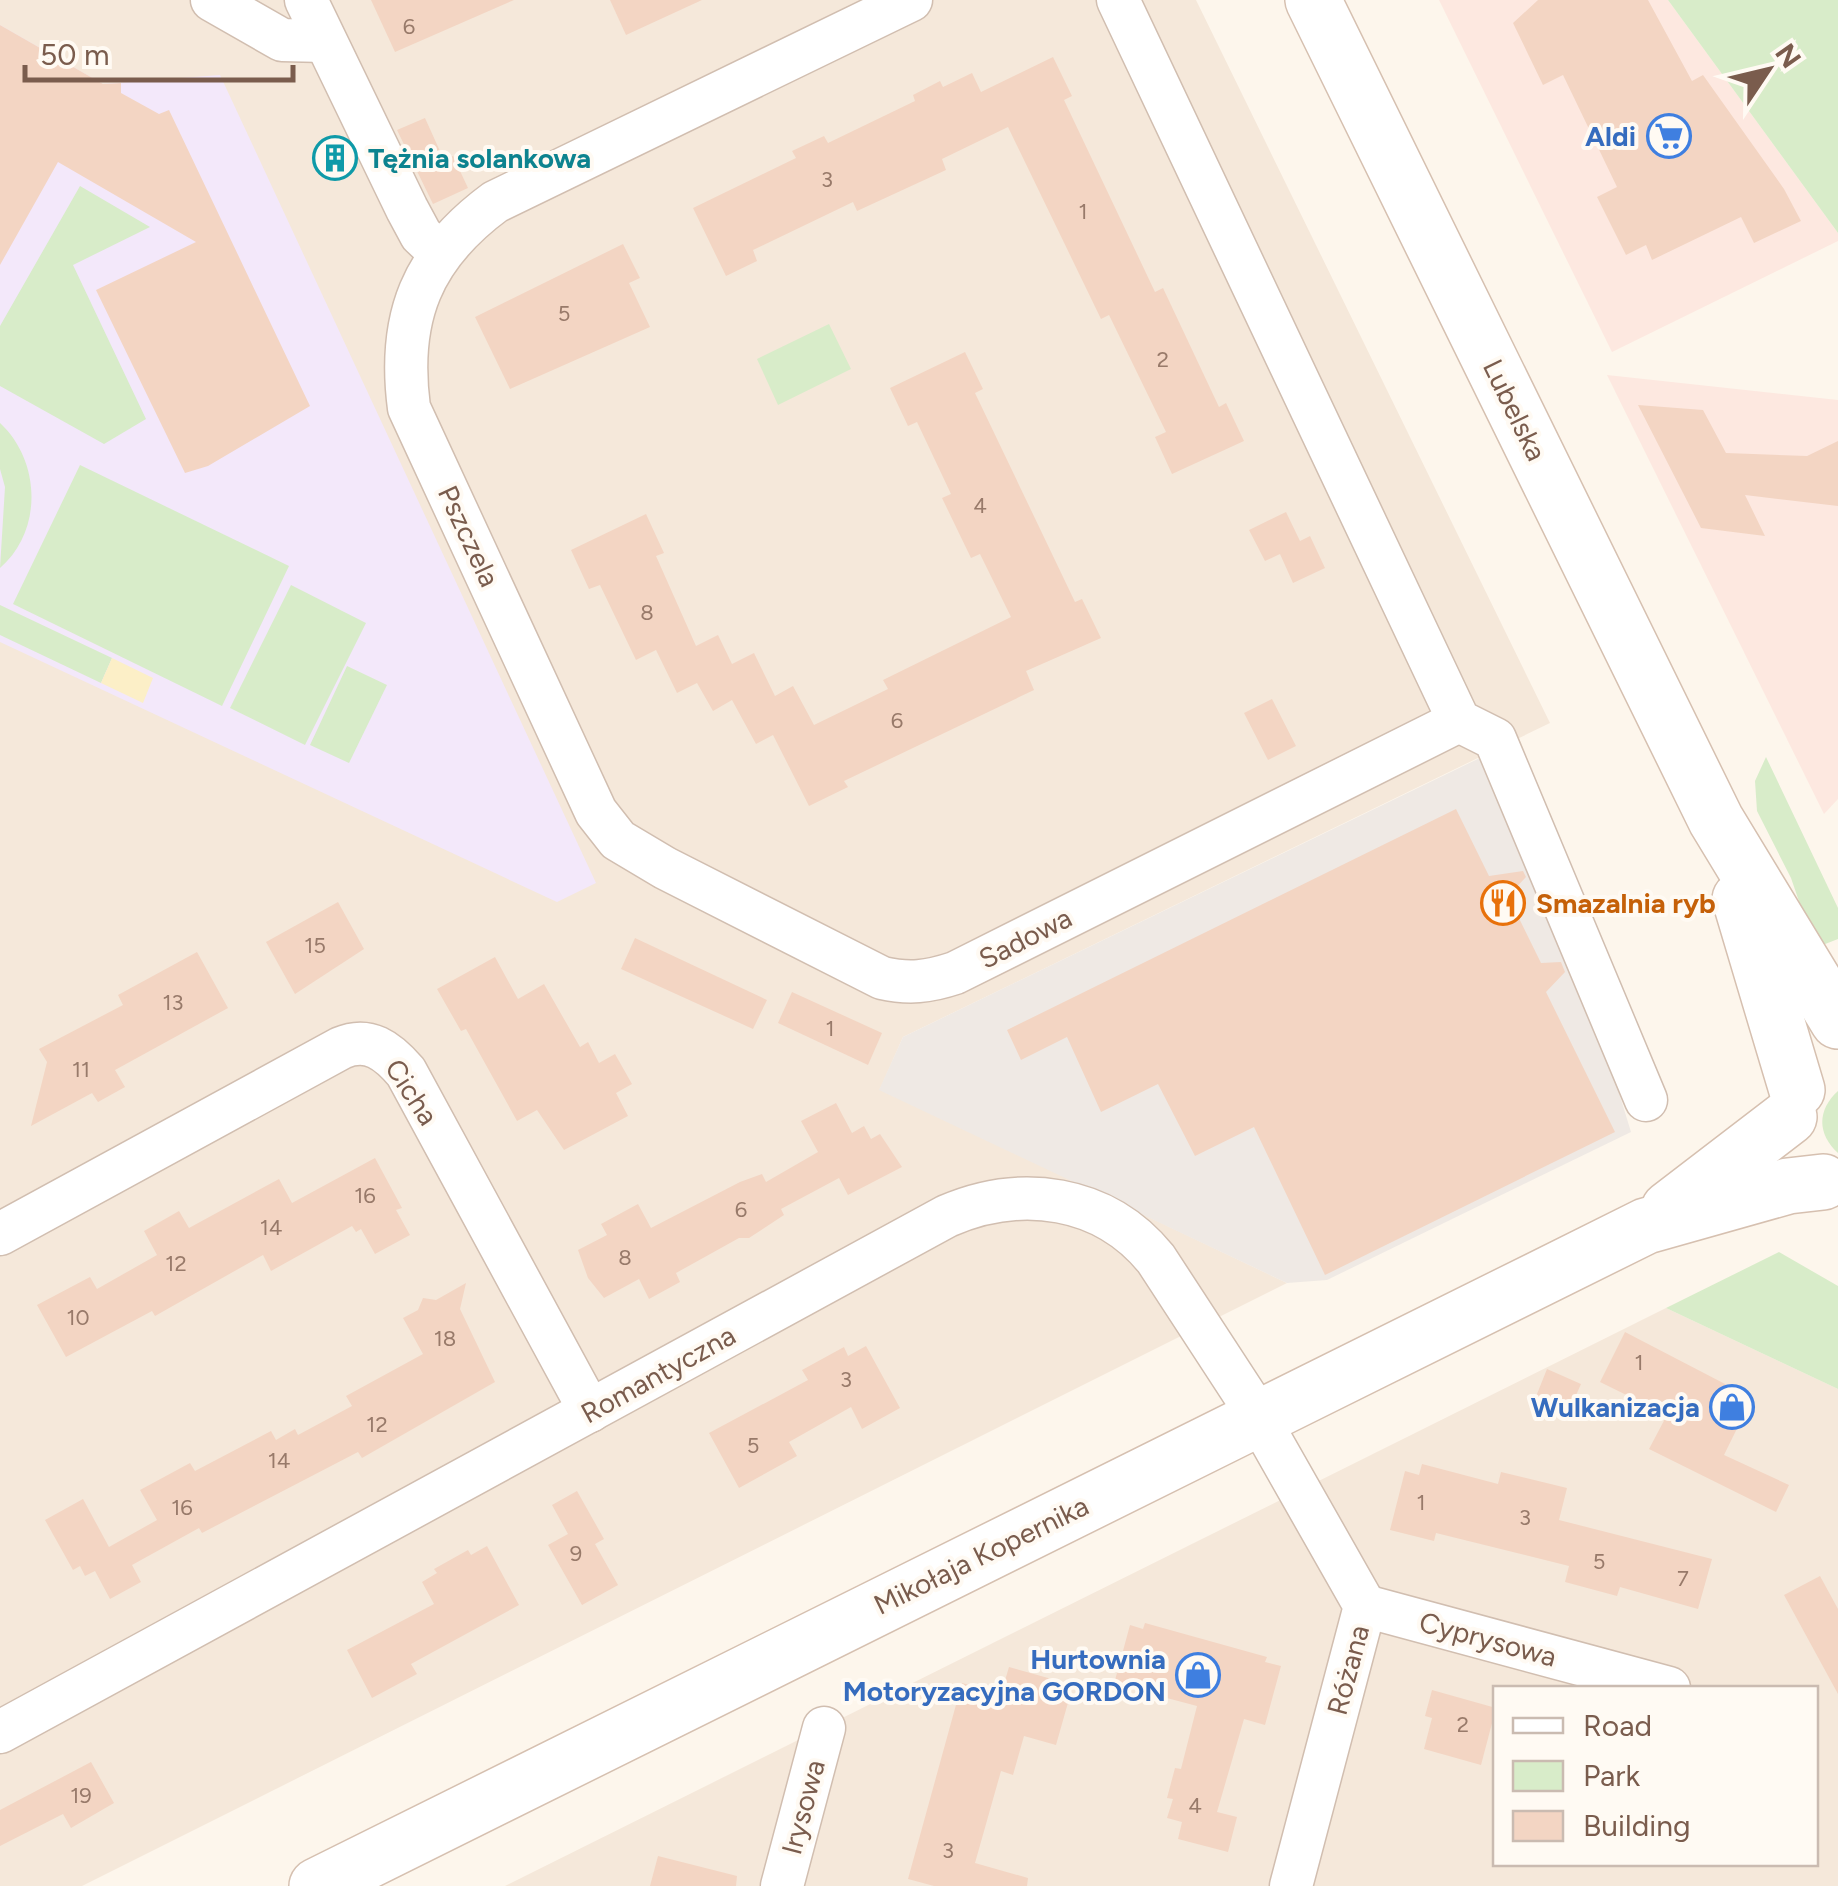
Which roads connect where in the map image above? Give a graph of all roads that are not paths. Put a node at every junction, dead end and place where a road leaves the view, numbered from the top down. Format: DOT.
graph roads {
  1 [pos="212,0"];
  2 [pos="306,0"];
  3 [pos="912,0"];
  4 [pos="1118,0"];
  5 [pos="1313,0"];
  6 [pos="326,41"];
  7 [pos="439,252"];
  8 [pos="1459,720"];
  9 [pos="596,812"];
  10 [pos="1716,820"];
  11 [pos="1838,1021"];
  12 [pos="1838,1055"];
  13 [pos="1646,1100"];
  14 [pos="1793,1103"];
  15 [pos="1830,1184"];
  16 [pos="1646,1226"];
  17 [pos="0,1234"];
  18 [pos="590,1411"];
  19 [pos="1258,1417"];
  20 [pos="1365,1606"];
  21 [pos="1663,1686"];
  22 [pos="824,1728"];
  23 [pos="0,1732"];
  24 [pos="335,1882"];
  25 [pos="782,1886"];
  26 [pos="1291,1886"];
  1 -- 6 [label="street"];
  2 -- 6 [label="street"];
  3 -- 7 [label="street"];
  4 -- 8 [label="street"];
  5 -- 10 [label="street, Lubelska"];
  6 -- 7 [label="street"];
  7 -- 9 [label="street, Pszczela"];
  8 -- 9 [label="street, Sadowa"];
  8 -- 13 [label="street"];
  10 -- 11 [label="street, Lubelska"];
  10 -- 14 [label="street, Lubelska"];
  12 -- 14 [label="street, Mikołaja Kopernika"];
  14 -- 15 [label="street, Lubelska"];
  14 -- 16 [label="street, Mikołaja Kopernika"];
  15 -- 16 [label="street, Mikołaja Kopernika"];
  16 -- 19 [label="street, Mikołaja Kopernika"];
  17 -- 18 [label="street, Cicha"];
  18 -- 19 [label="street, Romantyczna"];
  18 -- 23 [label="street, Romantyczna"];
  19 -- 20 [label="street, Różana"];
  19 -- 24 [label="street, Mikołaja Kopernika"];
  20 -- 21 [label="street, Cyprysowa"];
  20 -- 26 [label="street, Różana"];
  22 -- 25 [label="street, Irysowa"];
}
